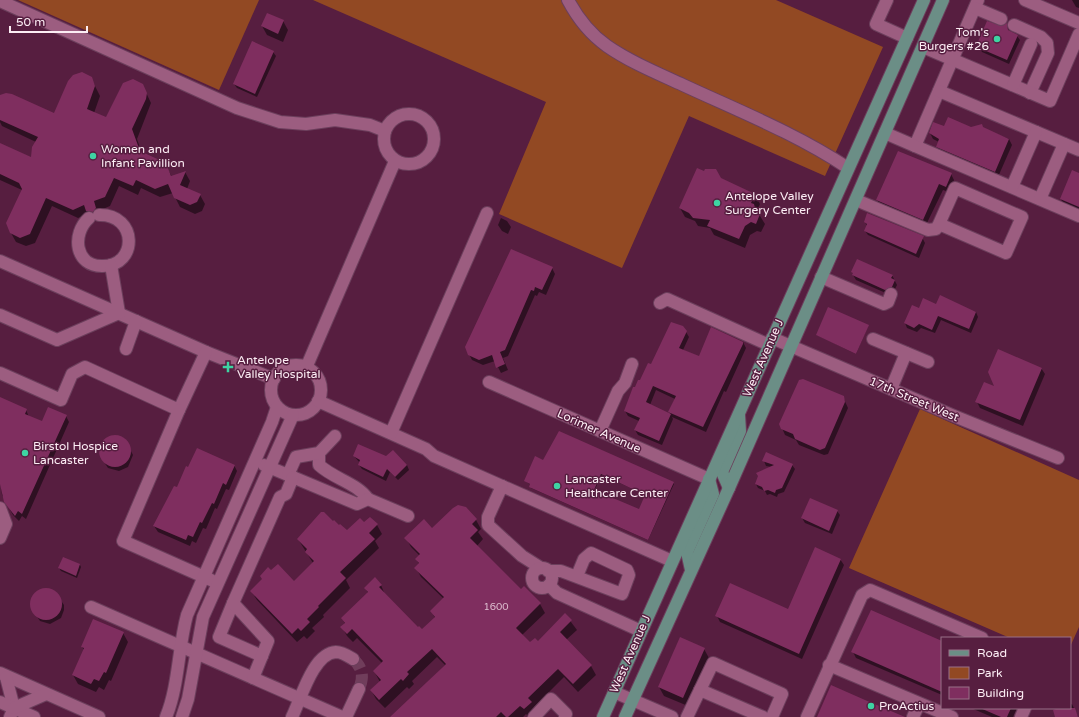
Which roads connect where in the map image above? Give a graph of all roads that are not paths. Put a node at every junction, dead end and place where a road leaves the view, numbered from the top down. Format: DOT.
graph roads {
  1 [pos="568,0"];
  2 [pos="887,0"];
  3 [pos="924,0"];
  4 [pos="932,0"];
  5 [pos="943,0"];
  6 [pos="1025,0"];
  7 [pos="0,1"];
  8 [pos="977,4"];
  9 [pos="1001,19"];
  10 [pos="1079,23"];
  11 [pos="1014,25"];
  12 [pos="1079,34"];
  13 [pos="907,38"];
  14 [pos="1031,44"];
  15 [pos="923,47"];
  16 [pos="1075,55"];
  17 [pos="953,59"];
  18 [pos="1013,85"];
  19 [pos="939,91"];
  20 [pos="1030,93"];
  21 [pos="892,119"];
  22 [pos="385,131"];
  23 [pos="1036,132"];
  24 [pos="885,133"];
  25 [pos="1064,144"];
  26 [pos="915,146"];
  27 [pos="1079,150"];
  28 [pos="395,161"];
  29 [pos="848,168"];
  30 [pos="1012,187"];
  31 [pos="1040,199"];
  32 [pos="856,200"];
  33 [pos="487,213"];
  34 [pos="1079,216"];
  35 [pos="940,224"];
  36 [pos="0,261"];
  37 [pos="111,265"];
  38 [pos="822,277"];
  39 [pos="891,294"];
  40 [pos="660,303"];
  41 [pos="119,313"];
  42 [pos="0,315"];
  43 [pos="136,321"];
  44 [pos="873,339"];
  45 [pos="771,341"];
  46 [pos="791,346"];
  47 [pos="126,349"];
  48 [pos="206,352"];
  49 [pos="906,353"];
  50 [pos="928,362"];
  51 [pos="632,364"];
  52 [pos="306,368"];
  53 [pos="0,373"];
  54 [pos="274,379"];
  55 [pos="489,382"];
  56 [pos="891,389"];
  57 [pos="318,401"];
  58 [pos="277,407"];
  59 [pos="179,410"];
  60 [pos="739,411"];
  61 [pos="293,415"];
  62 [pos="600,431"];
  63 [pos="391,433"];
  64 [pos="335,436"];
  65 [pos="319,453"];
  66 [pos="1058,458"];
  67 [pos="255,462"];
  68 [pos="270,468"];
  69 [pos="290,476"];
  70 [pos="709,479"];
  71 [pos="502,486"];
  72 [pos="729,488"];
  73 [pos="368,499"];
  74 [pos="0,508"];
  75 [pos="408,516"];
  76 [pos="0,538"];
  77 [pos="672,561"];
  78 [pos="545,569"];
  79 [pos="691,570"];
  80 [pos="577,576"];
  81 [pos="204,577"];
  82 [pos="219,583"];
  83 [pos="549,585"];
  84 [pos="233,603"];
  85 [pos="91,607"];
  86 [pos="641,631"];
  87 [pos="980,637"];
  88 [pos="181,646"];
  89 [pos="195,652"];
  90 [pos="262,656"];
  91 [pos="353,659"];
  92 [pos="829,665"];
  93 [pos="3,675"];
  94 [pos="253,678"];
  95 [pos="359,689"];
  96 [pos="700,690"];
  97 [pos="614,692"];
  98 [pos="46,694"];
  99 [pos="301,698"];
  100 [pos="633,700"];
  101 [pos="0,702"];
  102 [pos="919,704"];
  103 [pos="12,713"];
  104 [pos="34,717"];
  105 [pos="99,717"];
  106 [pos="166,717"];
  107 [pos="182,717"];
  108 [pos="292,717"];
  109 [pos="342,717"];
  110 [pos="346,717"];
  111 [pos="534,717"];
  112 [pos="565,717"];
  113 [pos="603,717"];
  114 [pos="625,717"];
  115 [pos="672,717"];
  116 [pos="687,717"];
  117 [pos="763,717"];
  118 [pos="772,717"];
  119 [pos="807,717"];
  120 [pos="914,717"];
  121 [pos="952,717"];
  1 -- 29 [label="street"];
  2 -- 13 [label="street"];
  3 -- 13 [label="main road, West Avenue J"];
  4 -- 15 [label="main road"];
  5 -- 15 [label="main road, West Avenue J"];
  6 -- 10 [label="street"];
  7 -- 22 [label="street"];
  8 -- 9 [label="street"];
  8 -- 17 [label="street"];
  11 -- 20 [label="street"];
  12 -- 16 [label="street"];
  13 -- 21 [label="main road"];
  13 -- 29 [label="main road, West Avenue J"];
  14 -- 18 [label="street"];
  15 -- 17 [label="street"];
  15 -- 21 [label="main road, West Avenue J"];
  16 -- 20 [label="street"];
  17 -- 18 [label="street"];
  17 -- 19 [label="street"];
  18 -- 20 [label="street"];
  19 -- 23 [label="street"];
  19 -- 26 [label="street"];
  21 -- 24 [label="main road, West Avenue J"];
  22 -- 28 [label="street"];
  22 -- 28 [label="street"];
  23 -- 25 [label="street"];
  23 -- 30 [label="street"];
  24 -- 26 [label="street"];
  24 -- 32 [label="main road, West Avenue J"];
  25 -- 27 [label="street"];
  25 -- 31 [label="street"];
  26 -- 30 [label="street"];
  28 -- 52 [label="street"];
  29 -- 45 [label="main road, West Avenue J"];
  30 -- 31 [label="street"];
  31 -- 34 [label="street"];
  32 -- 35 [label="street"];
  32 -- 38 [label="main road, West Avenue J"];
  33 -- 63 [label="street"];
  35 -- 35 [label="street"];
  36 -- 41 [label="street"];
  37 -- 37 [label="street"];
  37 -- 41 [label="street"];
  38 -- 39 [label="street"];
  38 -- 46 [label="main road, West Avenue J"];
  40 -- 45 [label="street, 17th Street West"];
  41 -- 42 [label="street"];
  41 -- 43 [label="street"];
  43 -- 47 [label="street"];
  43 -- 48 [label="street"];
  44 -- 49 [label="street"];
  45 -- 46 [label="street, 17th Street West"];
  45 -- 60 [label="main road, West Avenue J"];
  46 -- 56 [label="street, 17th Street West"];
  46 -- 72 [label="main road, West Avenue J"];
  48 -- 54 [label="street"];
  48 -- 59 [label="street"];
  49 -- 50 [label="street"];
  49 -- 56 [label="street"];
  51 -- 62 [label="street"];
  52 -- 54 [label="street"];
  52 -- 57 [label="street"];
  53 -- 59 [label="street"];
  54 -- 58 [label="street"];
  55 -- 62 [label="street, Lorimer Avenue"];
  56 -- 66 [label="street, 17th Street West"];
  57 -- 61 [label="street"];
  57 -- 63 [label="street"];
  58 -- 61 [label="street"];
  58 -- 67 [label="street"];
  59 -- 81 [label="street"];
  60 -- 70 [label="main road, West Avenue J"];
  60 -- 72 [label="main road"];
  61 -- 68 [label="street"];
  62 -- 70 [label="street, Lorimer Avenue"];
  63 -- 71 [label="street"];
  64 -- 65 [label="street"];
  65 -- 69 [label="street"];
  65 -- 73 [label="street"];
  67 -- 68 [label="street"];
  67 -- 81 [label="street"];
  68 -- 69 [label="street"];
  68 -- 82 [label="street"];
  69 -- 73 [label="street"];
  69 -- 84 [label="street"];
  70 -- 77 [label="main road, West Avenue J"];
  70 -- 79 [label="main road"];
  71 -- 77 [label="street"];
  71 -- 78 [label="street"];
  72 -- 79 [label="main road, West Avenue J"];
  73 -- 75 [label="street"];
  74 -- 76 [label="street"];
  77 -- 86 [label="main road, West Avenue J"];
  78 -- 80 [label="street"];
  78 -- 83 [label="street"];
  78 -- 83 [label="street"];
  79 -- 100 [label="main road, West Avenue J"];
  81 -- 82 [label="street"];
  81 -- 88 [label="street"];
  82 -- 89 [label="street"];
  83 -- 86 [label="street"];
  84 -- 90 [label="street"];
  84 -- 90 [label="street"];
  85 -- 88 [label="street"];
  86 -- 97 [label="main road, West Avenue J"];
  87 -- 92 [label="street"];
  88 -- 89 [label="street"];
  88 -- 106 [label="street"];
  89 -- 94 [label="street"];
  89 -- 107 [label="street"];
  90 -- 94 [label="street"];
  91 -- 99 [label="street"];
  92 -- 102 [label="street"];
  92 -- 119 [label="street"];
  93 -- 98 [label="street"];
  93 -- 103 [label="street"];
  94 -- 99 [label="street"];
  95 -- 110 [label="street"];
  96 -- 116 [label="street"];
  96 -- 117 [label="street"];
  96 -- 118 [label="street"];
  97 -- 100 [label="street"];
  97 -- 113 [label="main road, West Avenue J"];
  98 -- 103 [label="street"];
  98 -- 105 [label="street"];
  99 -- 108 [label="street"];
  99 -- 109 [label="street"];
  100 -- 114 [label="main road, West Avenue J"];
  100 -- 115 [label="street"];
  101 -- 103 [label="street"];
  102 -- 120 [label="street"];
  102 -- 121 [label="street"];
  103 -- 104 [label="street"];
  111 -- 112 [label="street"];
}
